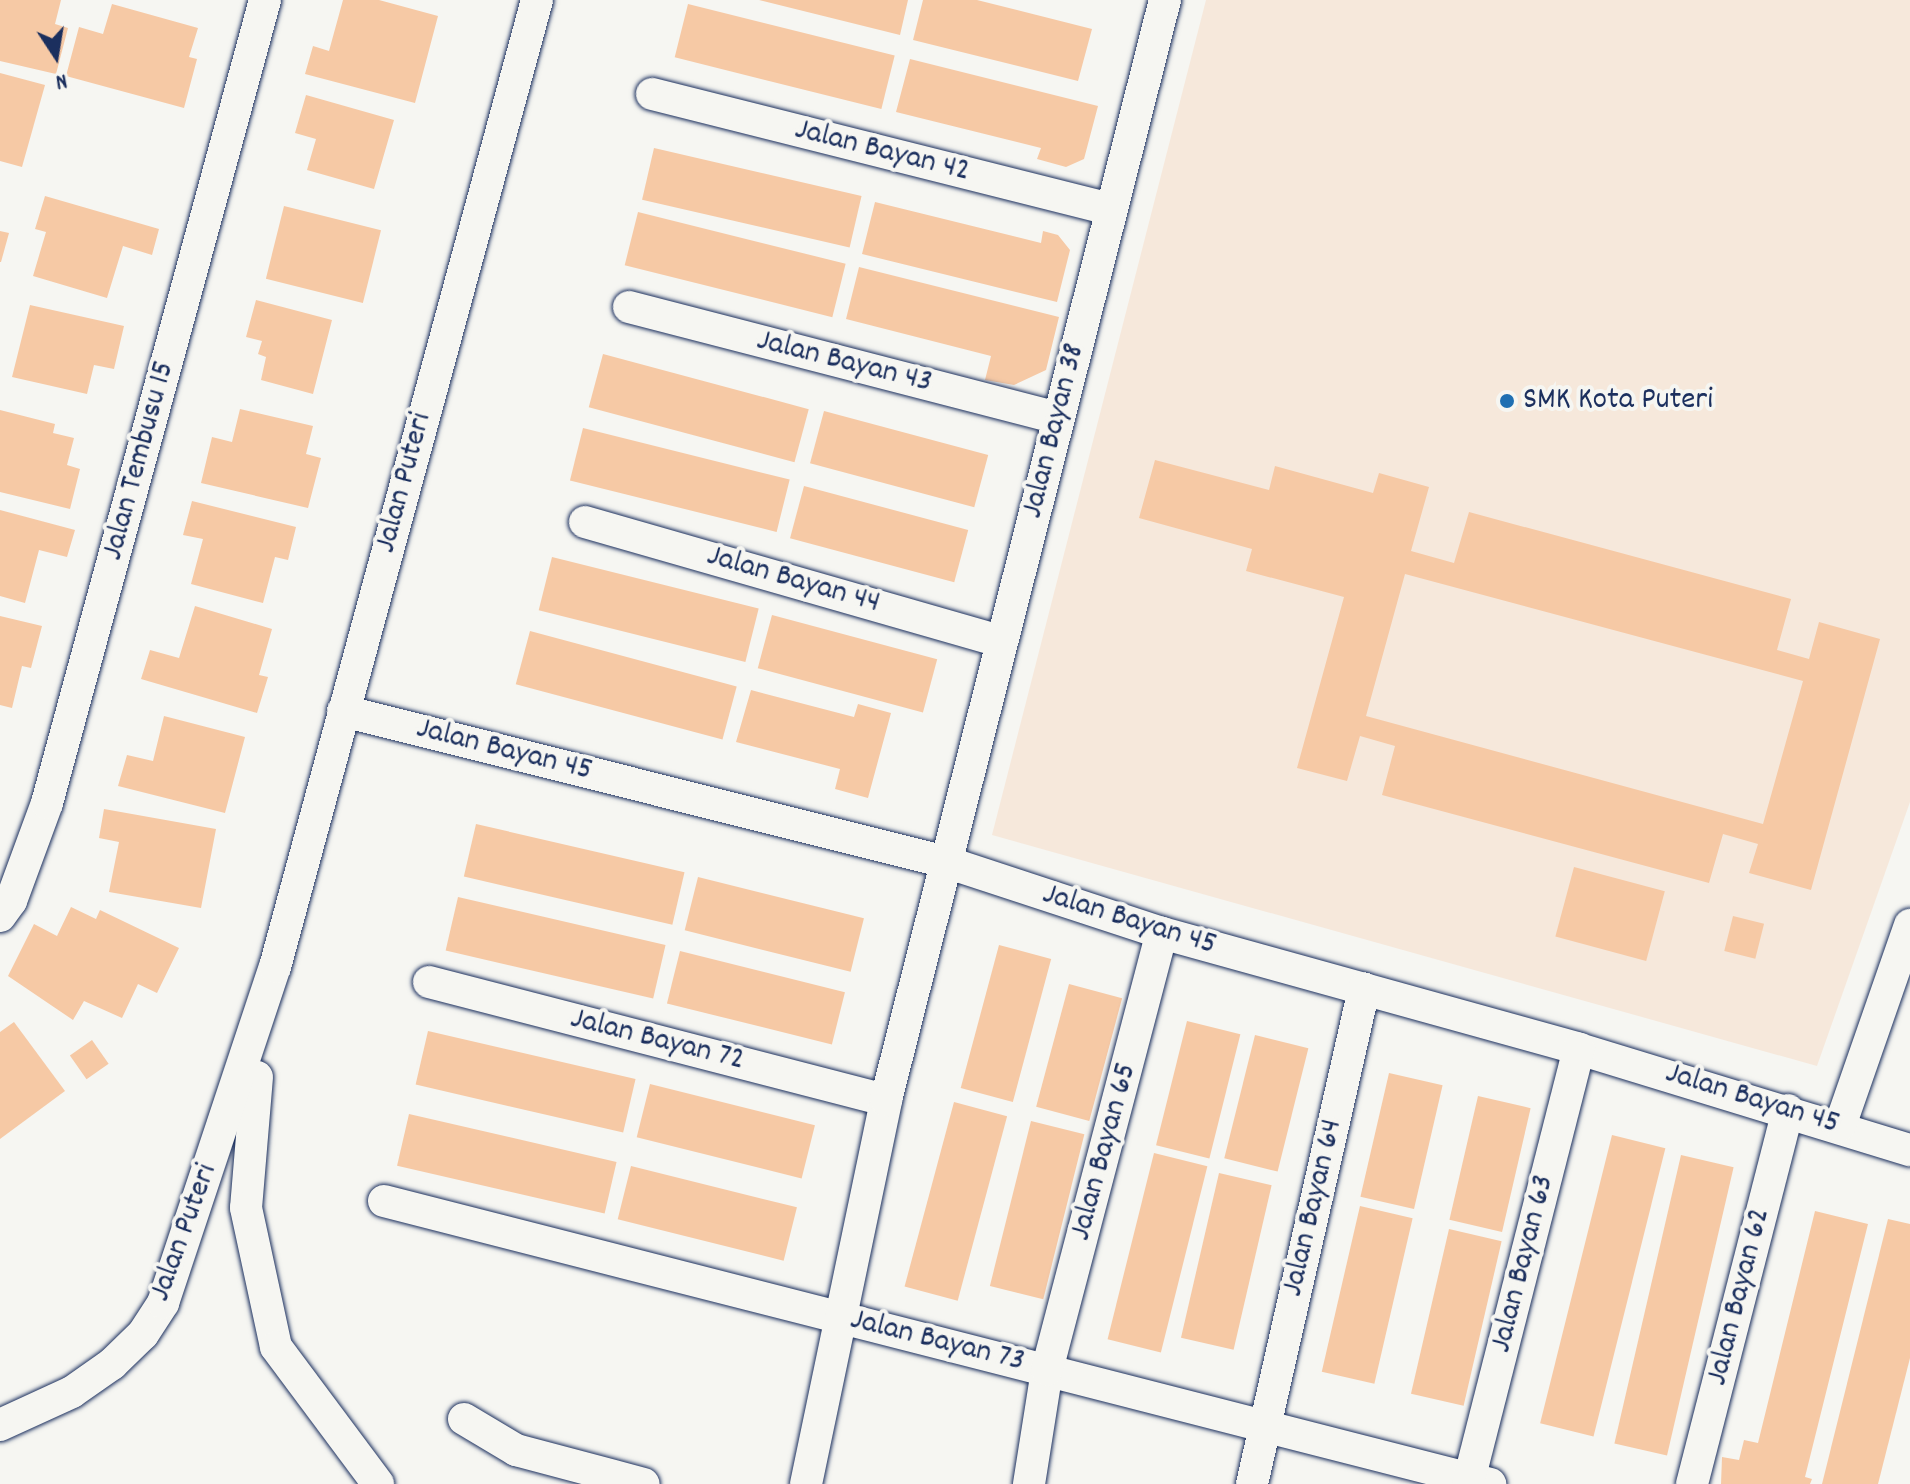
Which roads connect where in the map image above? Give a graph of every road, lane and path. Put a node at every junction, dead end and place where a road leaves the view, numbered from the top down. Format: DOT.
graph roads {
  1 [pos="265,0"];
  2 [pos="537,0"];
  3 [pos="1163,0"];
  4 [pos="652,94"];
  5 [pos="1111,209"];
  6 [pos="629,307"];
  7 [pos="1058,418"];
  8 [pos="585,522"];
  9 [pos="1001,641"];
  10 [pos="343,711"];
  11 [pos="946,862"];
  12 [pos="0,916"];
  13 [pos="1910,925"];
  14 [pos="1162,933"];
  15 [pos="275,967"];
  16 [pos="429,982"];
  17 [pos="1364,989"];
  18 [pos="1579,1049"];
  19 [pos="886,1100"];
  20 [pos="1788,1110"];
  21 [pos="1840,1126"];
  22 [pos="1910,1150"];
  23 [pos="384,1201"];
  24 [pos="837,1317"];
  25 [pos="1047,1370"];
  26 [pos="464,1419"];
  27 [pos="0,1425"];
  28 [pos="1264,1426"];
  29 [pos="1476,1482"];
  30 [pos="378,1484"];
  31 [pos="644,1484"];
  32 [pos="806,1484"];
  33 [pos="1029,1484"];
  34 [pos="1252,1484"];
  35 [pos="1692,1484"];
  1 -- 12 [label="street, Jalan Tembusu 15"];
  2 -- 10 [label="street, Jalan Puteri"];
  3 -- 5 [label="street, Jalan Bayan 38"];
  4 -- 5 [label="street, Jalan Bayan 42"];
  5 -- 7 [label="street, Jalan Bayan 38"];
  6 -- 7 [label="street, Jalan Bayan 43"];
  7 -- 9 [label="street, Jalan Bayan 38"];
  8 -- 9 [label="street, Jalan Bayan 44"];
  9 -- 11 [label="street, Jalan Bayan 38"];
  10 -- 11 [label="street, Jalan Bayan 45"];
  10 -- 15 [label="street, Jalan Puteri"];
  11 -- 14 [label="street, Jalan Bayan 45"];
  11 -- 19 [label="street, Jalan Bayan 38"];
  13 -- 21 [label="street"];
  14 -- 17 [label="street, Jalan Bayan 45"];
  14 -- 25 [label="street, Jalan Bayan 65"];
  15 -- 27 [label="street, Jalan Puteri"];
  15 -- 30 [label="street, Jalan Puteri"];
  16 -- 19 [label="street, Jalan Bayan 72"];
  17 -- 18 [label="street, Jalan Bayan 45"];
  17 -- 28 [label="street, Jalan Bayan 64"];
  18 -- 20 [label="street, Jalan Bayan 45"];
  18 -- 29 [label="street, Jalan Bayan 63"];
  19 -- 24 [label="street, Jalan Bayan 38"];
  20 -- 21 [label="street, Jalan Bayan 45"];
  20 -- 35 [label="street, Jalan Bayan 62"];
  21 -- 22 [label="street, Jalan Bayan 45"];
  23 -- 24 [label="street, Jalan Bayan 73"];
  24 -- 25 [label="street, Jalan Bayan 73"];
  24 -- 32 [label="street, Jalan Bayan 38"];
  25 -- 28 [label="street, Jalan Bayan 73"];
  25 -- 33 [label="street, Jalan Bayan 65"];
  26 -- 31 [label="street"];
  28 -- 29 [label="street, Jalan Bayan 73"];
  28 -- 34 [label="street, Jalan Bayan 64"];
}
